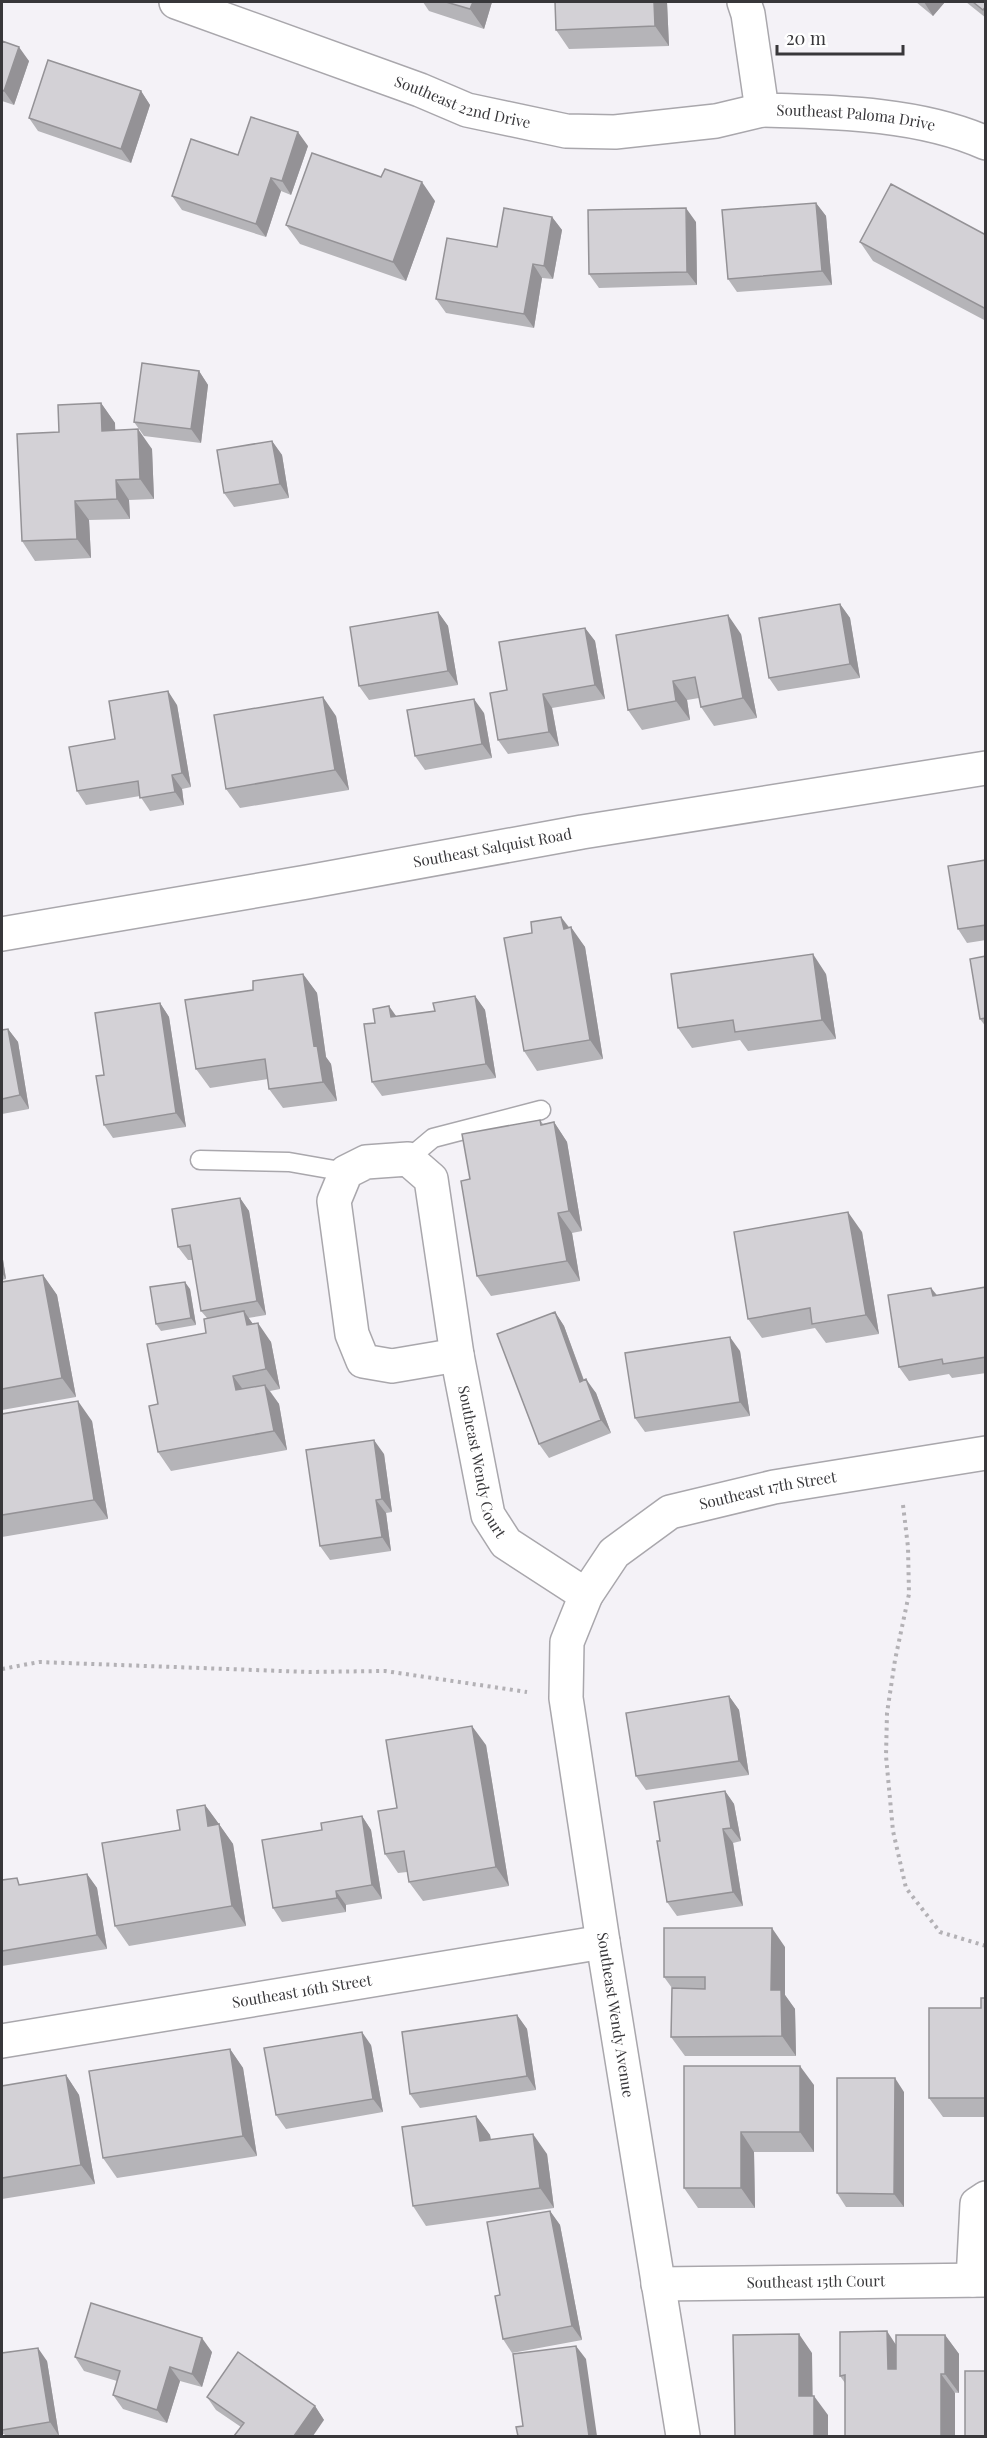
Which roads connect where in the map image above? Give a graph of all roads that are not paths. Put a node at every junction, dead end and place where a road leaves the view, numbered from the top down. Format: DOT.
graph roads {
  1 [pos="176,2"];
  2 [pos="744,2"];
  3 [pos="762,110"];
  4 [pos="986,143"];
  5 [pos="986,768"];
  6 [pos="2,934"];
  7 [pos="542,1110"];
  8 [pos="408,1159"];
  9 [pos="200,1160"];
  10 [pos="346,1172"];
  11 [pos="457,1355"];
  12 [pos="986,1453"];
  13 [pos="586,1595"];
  14 [pos="603,1942"];
  15 [pos="2,2041"];
  16 [pos="986,2198"];
  17 [pos="979,2280"];
  18 [pos="658,2284"];
  19 [pos="683,2436"];
  1 -- 3 [label="street, Southeast 22nd Drive"];
  2 -- 3 [label="street, Southeast Paloma Drive"];
  3 -- 4 [label="street, Southeast Paloma Drive"];
  5 -- 6 [label="street, Southeast Salquist Road"];
  7 -- 8 [label="lane"];
  8 -- 10 [label="street"];
  8 -- 11 [label="street, Southeast Wendy Court"];
  9 -- 10 [label="lane"];
  10 -- 11 [label="street"];
  11 -- 13 [label="street, Southeast Wendy Court"];
  12 -- 13 [label="street, Southeast 17th Street"];
  13 -- 14 [label="street, Southeast Wendy Avenue"];
  14 -- 15 [label="street, Southeast 16th Street"];
  14 -- 18 [label="street, Southeast Wendy Avenue"];
  16 -- 17 [label="street, Southeast 15th Court"];
  17 -- 18 [label="street, Southeast 15th Court"];
  18 -- 19 [label="street, Southeast Wendy Avenue"];
}
